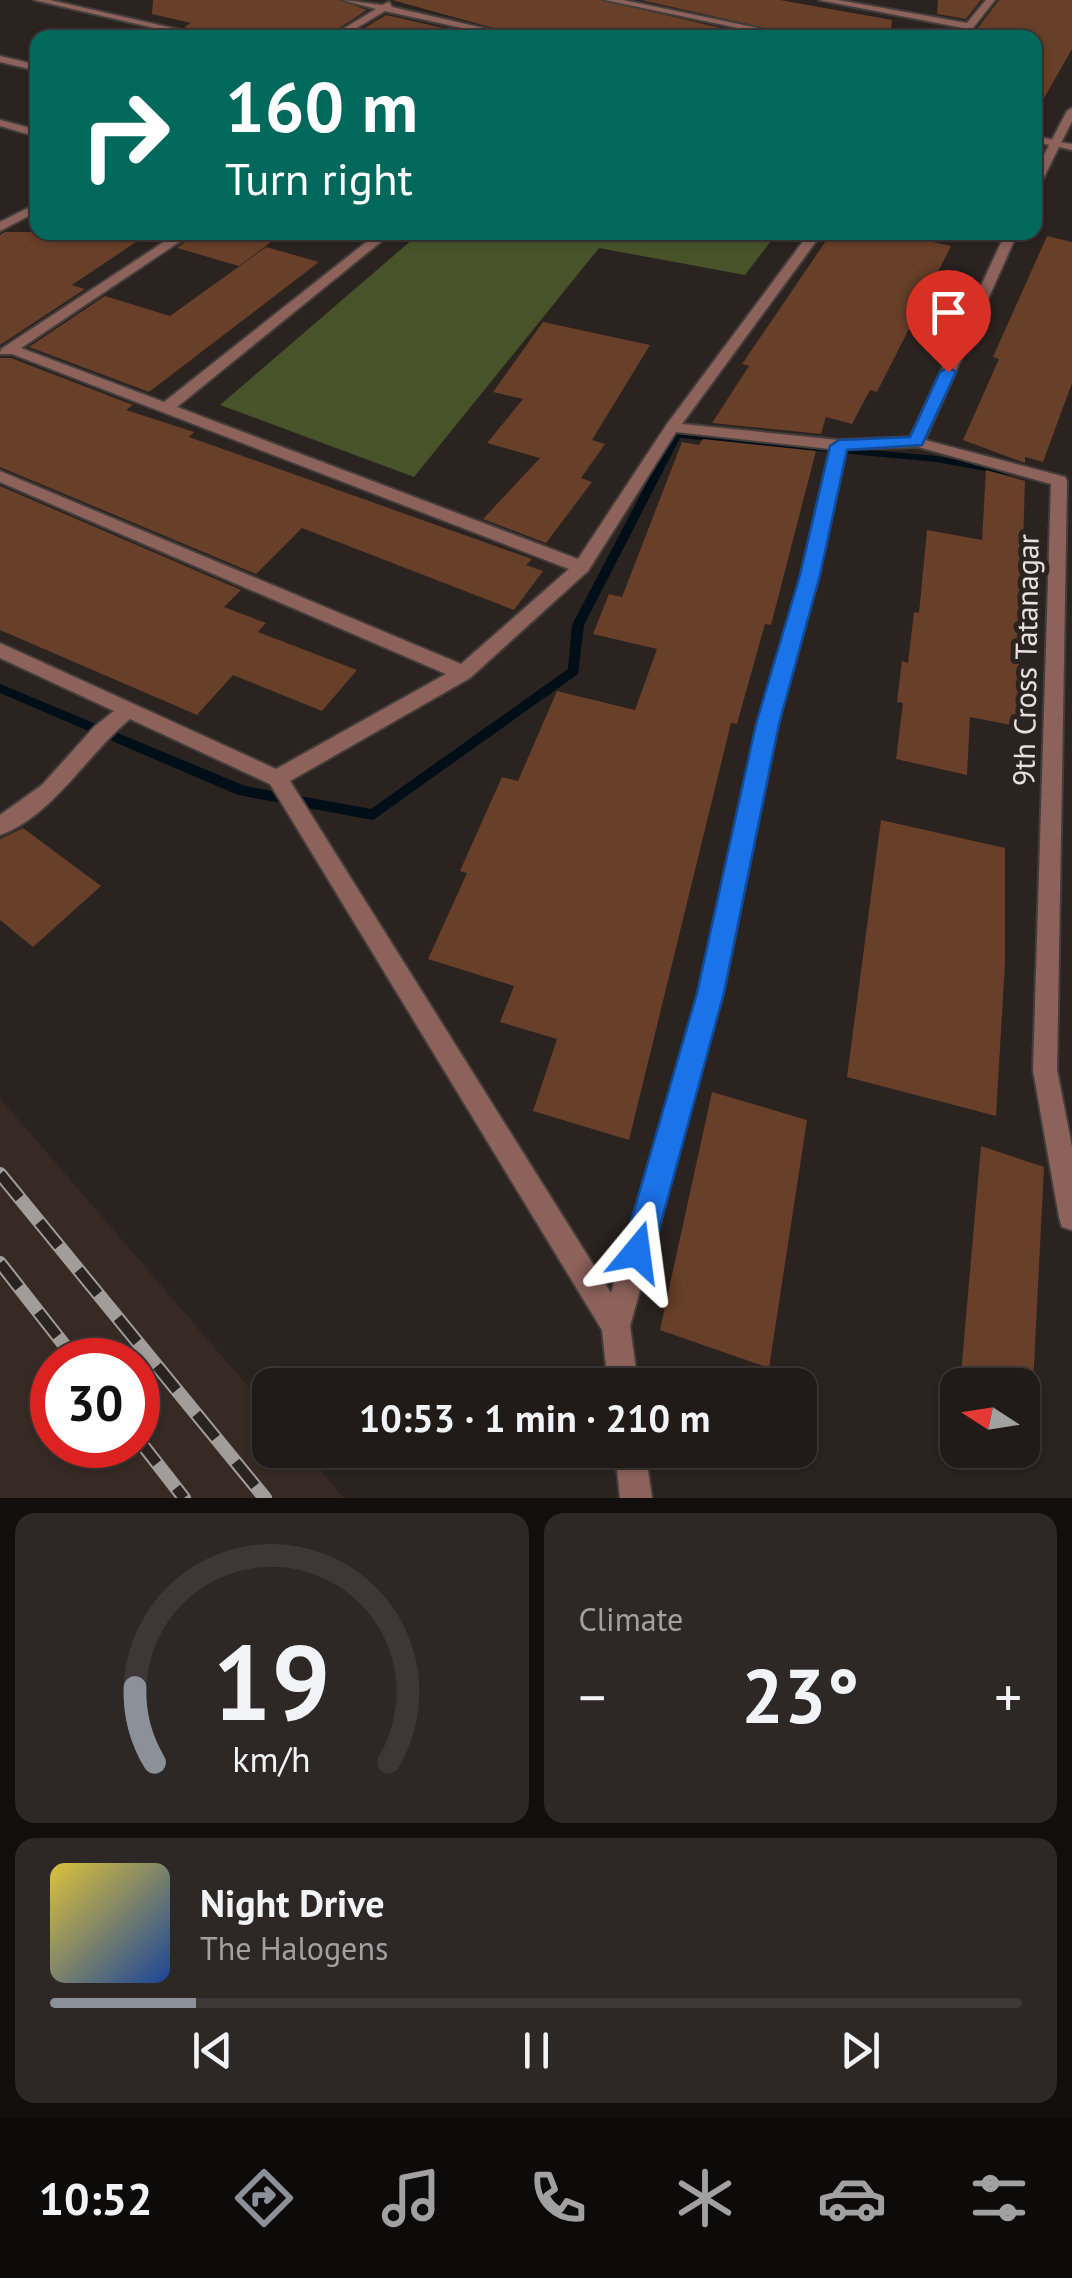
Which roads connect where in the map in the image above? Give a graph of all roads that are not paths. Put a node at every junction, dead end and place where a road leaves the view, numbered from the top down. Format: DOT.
graph roads {
  1 [pos="38,0"];
  2 [pos="347,0"];
  3 [pos="400,0"];
  4 [pos="610,0"];
  5 [pos="823,0"];
  6 [pos="991,0"];
  7 [pos="384,8"];
  8 [pos="967,26"];
  9 [pos="175,30"];
  10 [pos="346,30"];
  11 [pos="485,30"];
  12 [pos="762,30"];
  13 [pos="964,30"];
  14 [pos="0,59"];
  15 [pos="30,66"];
  16 [pos="1072,110"];
  17 [pos="0,123"];
  18 [pos="30,132"];
  19 [pos="1042,140"];
  20 [pos="1054,143"];
  21 [pos="1072,147"];
  22 [pos="1042,168"];
  23 [pos="30,210"];
  24 [pos="0,227"];
  25 [pos="176,240"];
  26 [pos="377,240"];
  27 [pos="811,240"];
  28 [pos="1008,240"];
  29 [pos="5,352"];
  30 [pos="166,408"];
  31 [pos="672,427"];
  32 [pos="916,442"];
  33 [pos="839,446"];
  34 [pos="0,476"];
  35 [pos="582,567"];
  36 [pos="0,650"];
  37 [pos="464,673"];
  38 [pos="128,709"];
  39 [pos="279,780"];
  40 [pos="0,826"];
  41 [pos="1072,1217"];
  42 [pos="616,1326"];
  43 [pos="621,1368"];
  44 [pos="632,1468"];
  45 [pos="636,1498"];
  1 -- 9 [label="street"];
  2 -- 7 [label="street"];
  3 -- 7 [label="street"];
  4 -- 12 [label="street"];
  5 -- 8 [label="street"];
  6 -- 8 [label="street"];
  7 -- 10 [label="street"];
  7 -- 11 [label="street"];
  8 -- 13 [label="street"];
  14 -- 15 [label="street"];
  16 -- 20 [label="street"];
  17 -- 18 [label="street"];
  19 -- 20 [label="street"];
  20 -- 21 [label="lane"];
  20 -- 22 [label="street"];
  23 -- 24 [label="street"];
  25 -- 29 [label="street"];
  26 -- 30 [label="street"];
  27 -- 31 [label="street"];
  28 -- 32 [label="street"];
  29 -- 30 [label="street"];
  30 -- 35 [label="street"];
  31 -- 33 [label="street"];
  31 -- 35 [label="street"];
  32 -- 33 [label="street"];
  32 -- 41 [label="street, 9th Cross Tatanagar"];
  33 -- 42 [label="street"];
  34 -- 37 [label="street"];
  35 -- 37 [label="street"];
  36 -- 38 [label="street"];
  37 -- 39 [label="street"];
  38 -- 39 [label="street"];
  38 -- 40 [label="street"];
  39 -- 42 [label="street"];
  42 -- 43 [label="street"];
  44 -- 45 [label="street"];
}
